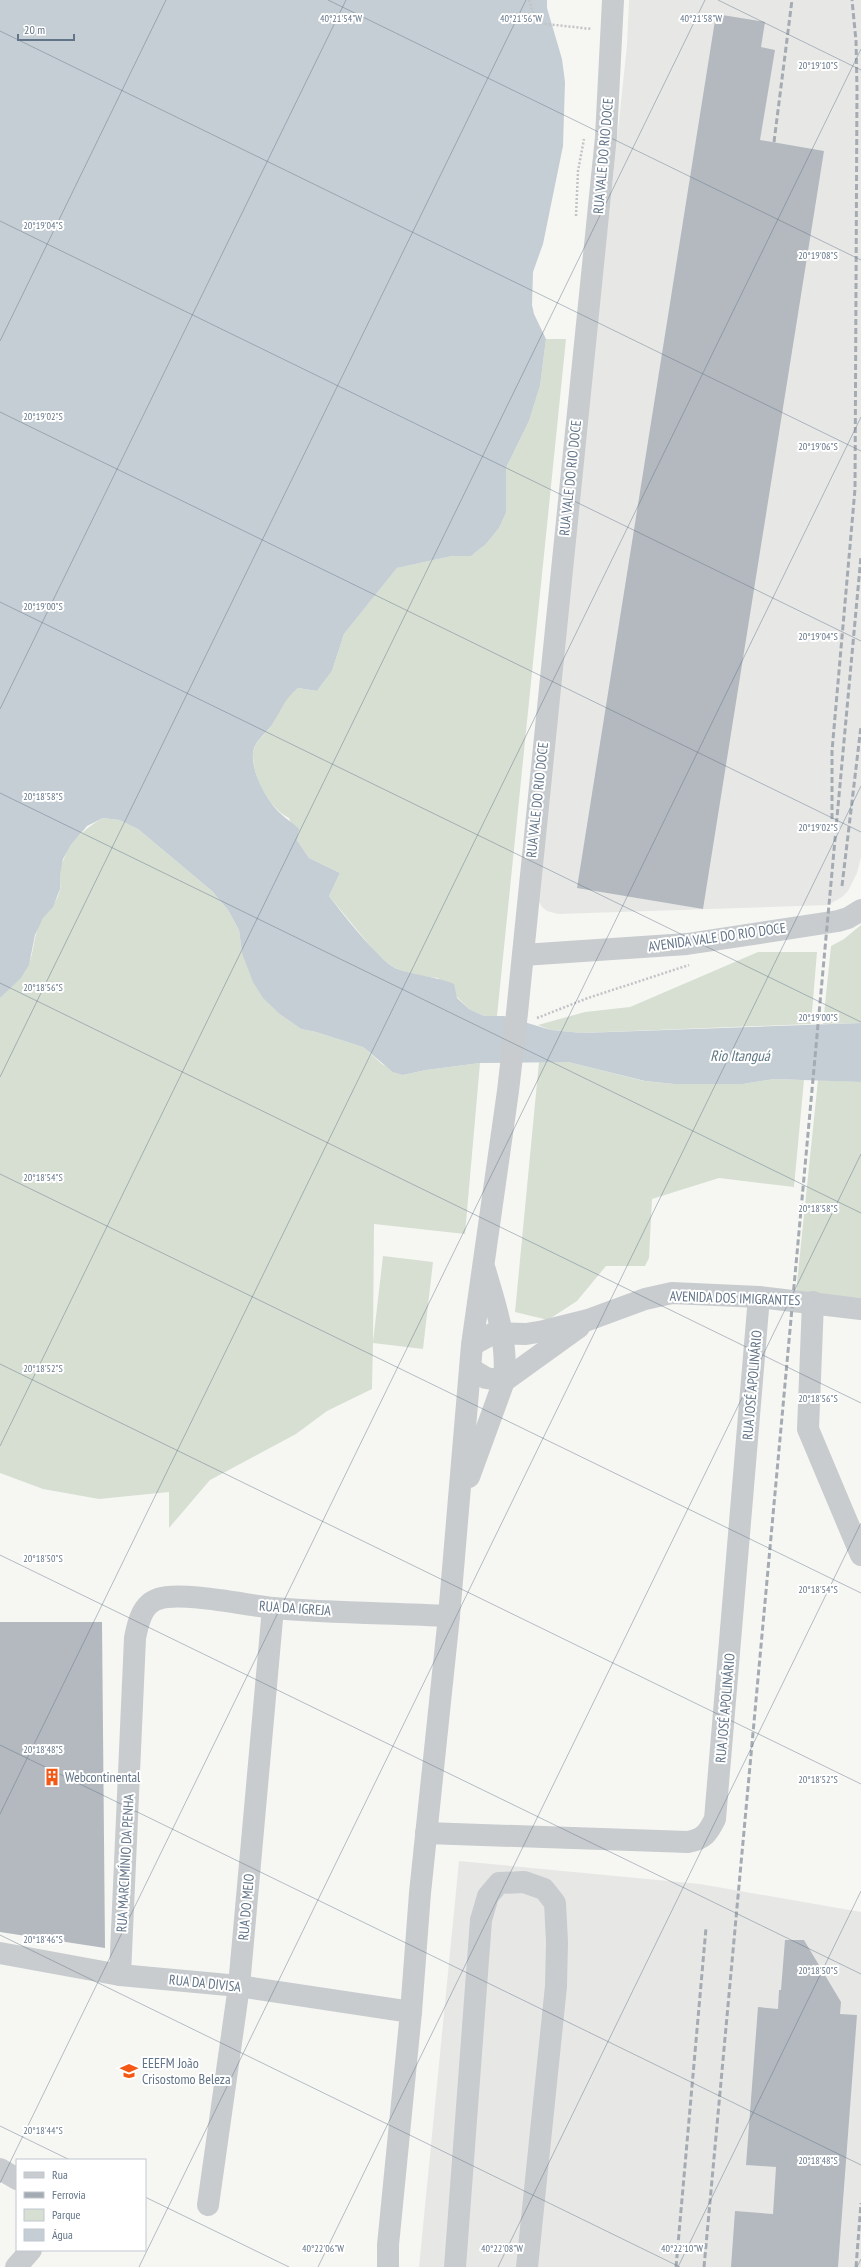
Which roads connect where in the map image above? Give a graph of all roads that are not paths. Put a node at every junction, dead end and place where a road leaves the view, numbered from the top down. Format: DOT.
graph roads {
  1 [pos="614,0"];
  2 [pos="861,910"];
  3 [pos="523,955"];
  4 [pos="483,1262"];
  5 [pos="760,1297"];
  6 [pos="813,1302"];
  7 [pos="861,1309"];
  8 [pos="588,1320"];
  9 [pos="502,1332"];
  10 [pos="472,1345"];
  11 [pos="471,1369"];
  12 [pos="504,1381"];
  13 [pos="459,1502"];
  14 [pos="861,1555"];
  15 [pos="145,1608"];
  16 [pos="273,1608"];
  17 [pos="449,1616"];
  18 [pos="426,1833"];
  19 [pos="0,1953"];
  20 [pos="120,1975"];
  21 [pos="239,1986"];
  22 [pos="411,2012"];
  23 [pos="0,2169"];
  24 [pos="16,2178"];
  25 [pos="208,2205"];
  26 [pos="29,2251"];
  27 [pos="16,2267"];
  28 [pos="388,2267"];
  29 [pos="455,2267"];
  30 [pos="527,2267"];
  1 -- 3 [label="street, RUA VALE DO RIO DOCE"];
  2 -- 3 [label="street, AVENIDA VALE DO RIO DOCE"];
  3 -- 4 [label="street, RUA VALE DO RIO DOCE"];
  4 -- 9 [label="street"];
  4 -- 10 [label="street, RUA VALE DO RIO DOCE"];
  5 -- 6 [label="street, AVENIDA DOS IMIGRANTES"];
  5 -- 8 [label="street, AVENIDA DOS IMIGRANTES"];
  5 -- 18 [label="street, RUA JOSÉ APOLINÁRIO"];
  6 -- 7 [label="street, AVENIDA DOS IMIGRANTES"];
  6 -- 14 [label="street"];
  8 -- 9 [label="street, AVENIDA DOS IMIGRANTES"];
  8 -- 12 [label="street, AVENIDA DOS IMIGRANTES"];
  9 -- 10 [label="street, AVENIDA DOS IMIGRANTES"];
  9 -- 12 [label="street"];
  10 -- 11 [label="street, RUA VALE DO RIO DOCE"];
  11 -- 12 [label="street"];
  11 -- 13 [label="street, RUA VALE DO RIO DOCE"];
  12 -- 13 [label="street"];
  13 -- 17 [label="street, RUA VALE DO RIO DOCE"];
  15 -- 16 [label="street, RUA DA IGREJA"];
  15 -- 20 [label="street, RUA MARCIMÍNIO DA PENHA"];
  16 -- 17 [label="street, RUA DA IGREJA"];
  16 -- 21 [label="street, RUA DO MEIO"];
  17 -- 18 [label="street, RUA VALE DO RIO DOCE"];
  18 -- 22 [label="street, RUA VALE DO RIO DOCE"];
  19 -- 20 [label="street, RUA DA DIVISA"];
  20 -- 21 [label="street, RUA DA DIVISA"];
  21 -- 22 [label="street, RUA DA DIVISA"];
  21 -- 25 [label="street, RUA DO MEIO"];
  22 -- 28 [label="street, RUA VALE DO RIO DOCE"];
  23 -- 24 [label="street"];
  26 -- 27 [label="street"];
  29 -- 30 [label="street"];
}
